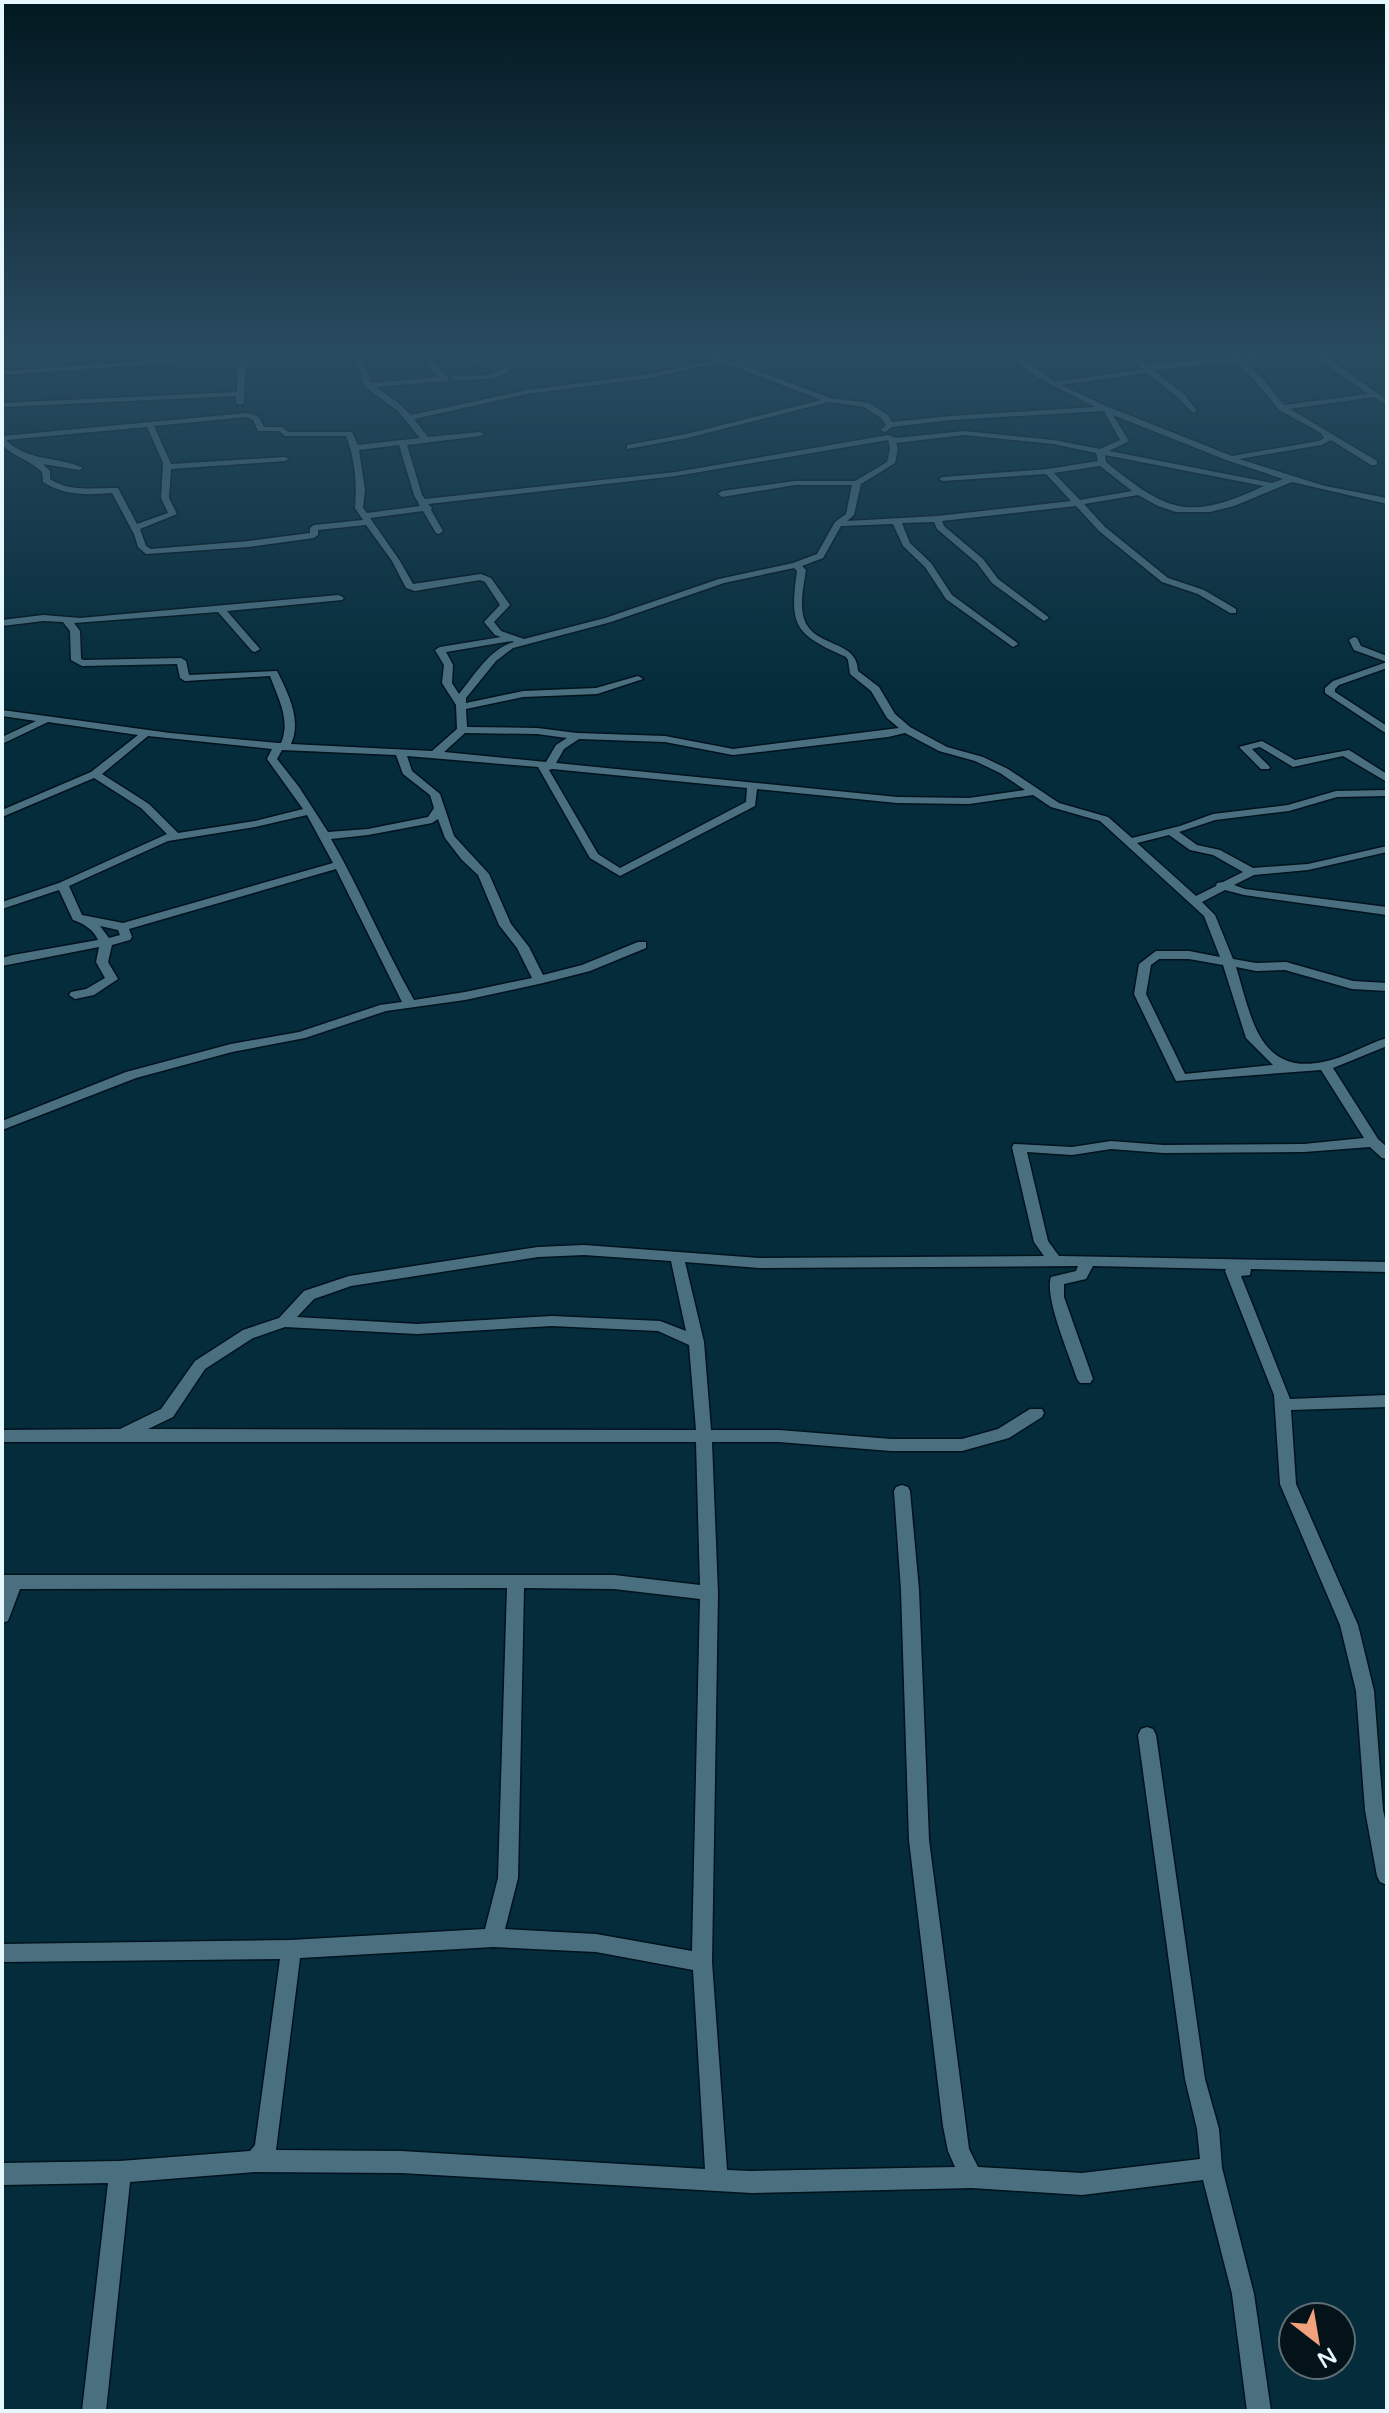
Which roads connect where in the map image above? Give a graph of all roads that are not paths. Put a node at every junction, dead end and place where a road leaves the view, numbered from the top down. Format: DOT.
graph roads {
  1 [pos="39,465"];
  2 [pos="63,465"];
  3 [pos="202,465"];
  4 [pos="357,465"];
  5 [pos="409,465"];
  6 [pos="733,465"];
  7 [pos="888,465"];
  8 [pos="1091,465"];
  9 [pos="1104,465"];
  10 [pos="1165,465"];
  11 [pos="1249,465"];
  12 [pos="167,467"];
  13 [pos="79,468"];
  14 [pos="1048,471"];
  15 [pos="943,479"];
  16 [pos="1289,480"];
  17 [pos="857,483"];
  18 [pos="1270,485"];
  19 [pos="1141,492"];
  20 [pos="722,494"];
  21 [pos="1387,501"];
  22 [pos="1076,503"];
  23 [pos="426,505"];
  24 [pos="366,519"];
  25 [pos="937,519"];
  26 [pos="896,520"];
  27 [pos="838,524"];
  28 [pos="135,528"];
  29 [pos="439,531"];
  30 [pos="796,565"];
  31 [pos="339,598"];
  32 [pos="220,608"];
  33 [pos="1233,611"];
  34 [pos="1044,618"];
  35 [pos="67,621"];
  36 [pos="2,623"];
  37 [pos="495,638"];
  38 [pos="518,640"];
  39 [pos="1354,640"];
  40 [pos="1013,644"];
  41 [pos="255,649"];
  42 [pos="1386,665"];
  43 [pos="638,679"];
  44 [pos="460,705"];
  45 [pos="2,713"];
  46 [pos="46,719"];
  47 [pos="906,729"];
  48 [pos="462,730"];
  49 [pos="1387,731"];
  50 [pos="146,733"];
  51 [pos="577,736"];
  52 [pos="2,741"];
  53 [pos="282,746"];
  54 [pos="400,752"];
  55 [pos="435,754"];
  56 [pos="545,766"];
  57 [pos="1265,767"];
  58 [pos="95,774"];
  59 [pos="1387,779"];
  60 [pos="752,786"];
  61 [pos="1033,792"];
  62 [pos="1387,793"];
  63 [pos="440,808"];
  64 [pos="309,811"];
  65 [pos="2,814"];
  66 [pos="1170,831"];
  67 [pos="175,836"];
  68 [pos="324,836"];
  69 [pos="1128,842"];
  70 [pos="1387,849"];
  71 [pos="341,864"];
  72 [pos="1251,872"];
  73 [pos="63,885"];
  74 [pos="1221,885"];
  75 [pos="1195,901"];
  76 [pos="2,906"];
  77 [pos="1387,911"];
  78 [pos="84,919"];
  79 [pos="123,927"];
  80 [pos="106,944"];
  81 [pos="642,945"];
  82 [pos="2,962"];
  83 [pos="1229,964"];
  84 [pos="539,980"];
  85 [pos="1387,987"];
  86 [pos="75,995"];
  87 [pos="410,1004"];
  88 [pos="1387,1042"];
  89 [pos="1325,1066"];
  90 [pos="1293,1067"];
  91 [pos="3,1123"];
  92 [pos="1373,1142"];
  93 [pos="1387,1155"];
  94 [pos="677,1257"];
  95 [pos="1055,1261"];
  96 [pos="1088,1262"];
  97 [pos="1387,1267"];
  98 [pos="1365,1269"];
  99 [pos="284,1322"];
  100 [pos="696,1342"];
  101 [pos="1085,1379"];
  102 [pos="1387,1401"];
  103 [pos="1283,1405"];
  104 [pos="1036,1413"];
  105 [pos="122,1435"];
  106 [pos="2,1436"];
  107 [pos="704,1436"];
  108 [pos="902,1491"];
  109 [pos="516,1581"];
  110 [pos="8,1582"];
  111 [pos="709,1593"];
  112 [pos="2,1616"];
  113 [pos="1147,1735"];
  114 [pos="1387,1876"];
  115 [pos="493,1938"];
  116 [pos="291,1949"];
  117 [pos="2,1953"];
  118 [pos="702,1962"];
  119 [pos="255,2161"];
  120 [pos="1211,2168"];
  121 [pos="120,2172"];
  122 [pos="2,2174"];
  123 [pos="972,2177"];
  124 [pos="717,2179"];
  125 [pos="94,2411"];
  126 [pos="1259,2411"];
  1 -- 28 [label="street"];
  2 -- 13 [label="street"];
  3 -- 12 [label="street"];
  4 -- 24 [label="street"];
  5 -- 23 [label="street"];
  6 -- 23 [label="street"];
  7 -- 17 [label="street"];
  8 -- 14 [label="street"];
  9 -- 19 [label="street"];
  10 -- 18 [label="street"];
  11 -- 16 [label="street"];
  12 -- 28 [label="street"];
  14 -- 15 [label="street"];
  14 -- 22 [label="street"];
  16 -- 18 [label="street"];
  16 -- 21 [label="street"];
  17 -- 20 [label="street"];
  17 -- 27 [label="street"];
  18 -- 19 [label="street"];
  19 -- 22 [label="street"];
  22 -- 25 [label="street"];
  22 -- 33 [label="street"];
  23 -- 24 [label="street"];
  23 -- 29 [label="street"];
  24 -- 28 [label="street"];
  24 -- 37 [label="street"];
  25 -- 26 [label="street"];
  25 -- 34 [label="street"];
  26 -- 27 [label="street"];
  26 -- 40 [label="street"];
  27 -- 30 [label="street"];
  30 -- 38 [label="street"];
  30 -- 47 [label="street"];
  31 -- 32 [label="street"];
  32 -- 35 [label="street"];
  32 -- 41 [label="street"];
  35 -- 36 [label="street"];
  35 -- 53 [label="street"];
  37 -- 38 [label="street"];
  37 -- 44 [label="street"];
  38 -- 44 [label="street"];
  39 -- 42 [label="street"];
  42 -- 49 [label="street"];
  43 -- 44 [label="street"];
  44 -- 48 [label="street"];
  45 -- 46 [label="street"];
  46 -- 50 [label="street"];
  46 -- 52 [label="street"];
  47 -- 51 [label="street"];
  47 -- 61 [label="street"];
  48 -- 51 [label="street"];
  48 -- 55 [label="street"];
  50 -- 53 [label="street"];
  50 -- 58 [label="street"];
  51 -- 56 [label="street"];
  53 -- 54 [label="street"];
  53 -- 64 [label="street"];
  54 -- 55 [label="street"];
  54 -- 63 [label="street"];
  55 -- 56 [label="street"];
  56 -- 60 [label="street"];
  56 -- 60 [label="street"];
  57 -- 59 [label="street"];
  58 -- 65 [label="street"];
  58 -- 67 [label="street"];
  60 -- 61 [label="street"];
  61 -- 69 [label="street"];
  62 -- 66 [label="street"];
  63 -- 68 [label="street"];
  63 -- 84 [label="street"];
  64 -- 67 [label="street"];
  64 -- 68 [label="street"];
  66 -- 69 [label="street"];
  66 -- 72 [label="street"];
  67 -- 73 [label="street"];
  68 -- 71 [label="street"];
  69 -- 75 [label="street"];
  70 -- 72 [label="street"];
  71 -- 79 [label="street"];
  71 -- 87 [label="street"];
  72 -- 74 [label="street"];
  73 -- 76 [label="street"];
  73 -- 78 [label="street"];
  74 -- 75 [label="street"];
  74 -- 77 [label="street"];
  75 -- 83 [label="street"];
  78 -- 79 [label="street"];
  78 -- 80 [label="street"];
  79 -- 80 [label="street"];
  80 -- 82 [label="street"];
  80 -- 86 [label="street"];
  81 -- 84 [label="street"];
  83 -- 85 [label="street"];
  83 -- 90 [label="street"];
  83 -- 90 [label="street"];
  84 -- 87 [label="street"];
  87 -- 91 [label="street"];
  88 -- 89 [label="street"];
  89 -- 90 [label="street"];
  89 -- 92 [label="street"];
  92 -- 93 [label="street"];
  92 -- 95 [label="street"];
  94 -- 95 [label="street"];
  94 -- 99 [label="street"];
  94 -- 100 [label="street"];
  95 -- 96 [label="street"];
  96 -- 98 [label="street"];
  96 -- 101 [label="street"];
  97 -- 98 [label="street"];
  98 -- 103 [label="street"];
  99 -- 100 [label="street"];
  99 -- 105 [label="street"];
  100 -- 107 [label="street"];
  102 -- 103 [label="street"];
  103 -- 114 [label="street"];
  104 -- 107 [label="street"];
  105 -- 106 [label="street"];
  105 -- 107 [label="street"];
  107 -- 111 [label="street"];
  108 -- 123 [label="street"];
  109 -- 110 [label="street"];
  109 -- 111 [label="street"];
  109 -- 115 [label="street"];
  110 -- 112 [label="street"];
  111 -- 118 [label="street"];
  113 -- 120 [label="street"];
  115 -- 116 [label="street"];
  115 -- 118 [label="street"];
  116 -- 117 [label="street"];
  116 -- 119 [label="street"];
  118 -- 124 [label="street"];
  119 -- 121 [label="street"];
  119 -- 124 [label="street"];
  120 -- 123 [label="street"];
  120 -- 126 [label="street"];
  121 -- 122 [label="street"];
  121 -- 125 [label="street"];
  123 -- 124 [label="street"];
}
